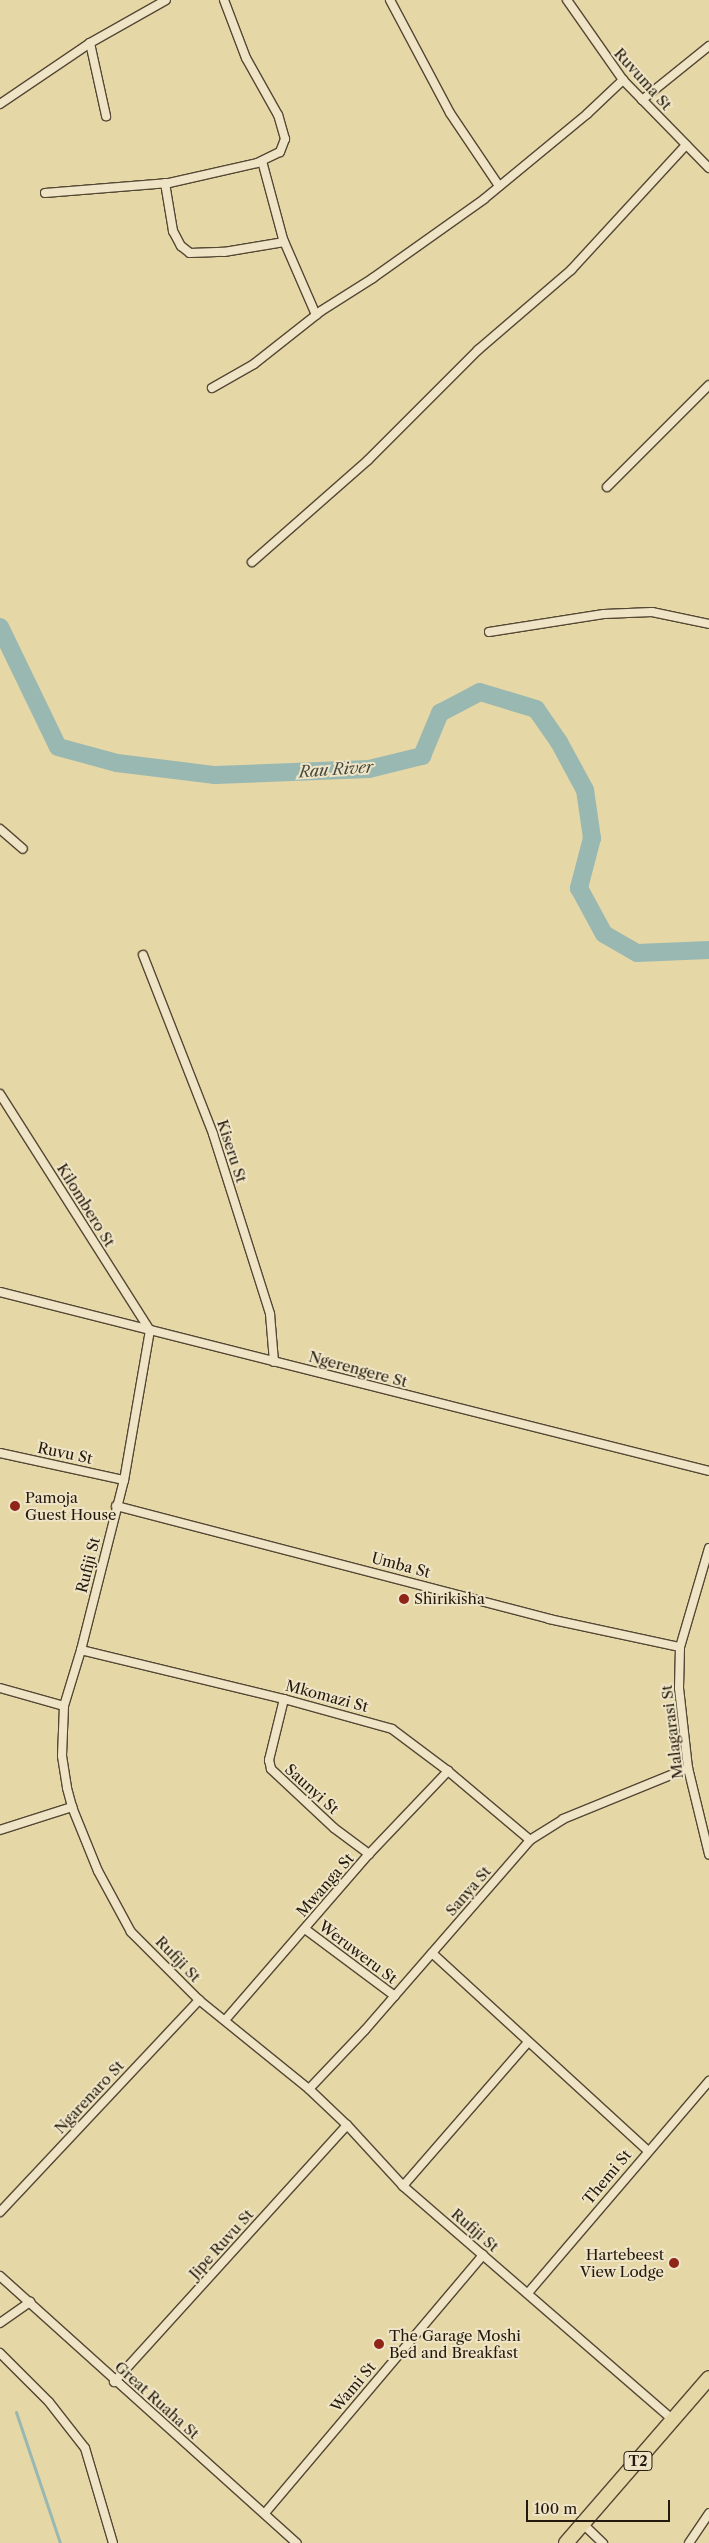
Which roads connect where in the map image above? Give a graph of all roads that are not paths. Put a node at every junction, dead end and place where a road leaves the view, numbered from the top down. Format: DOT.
graph roads {
  1 [pos="166,0"];
  2 [pos="224,0"];
  3 [pos="390,0"];
  4 [pos="567,0"];
  5 [pos="90,43"];
  6 [pos="709,46"];
  7 [pos="622,80"];
  8 [pos="642,100"];
  9 [pos="0,104"];
  10 [pos="106,116"];
  11 [pos="686,145"];
  12 [pos="262,161"];
  13 [pos="709,168"];
  14 [pos="165,184"];
  15 [pos="499,186"];
  16 [pos="45,193"];
  17 [pos="284,242"];
  18 [pos="316,315"];
  19 [pos="709,385"];
  20 [pos="212,388"];
  21 [pos="607,486"];
  22 [pos="252,562"];
  23 [pos="709,624"];
  24 [pos="489,632"];
  25 [pos="0,829"];
  26 [pos="23,849"];
  27 [pos="142,955"];
  28 [pos="0,1094"];
  29 [pos="0,1292"];
  30 [pos="150,1330"];
  31 [pos="274,1362"];
  32 [pos="0,1453"];
  33 [pos="709,1471"];
  34 [pos="124,1480"];
  35 [pos="116,1506"];
  36 [pos="709,1548"];
  37 [pos="680,1647"];
  38 [pos="81,1650"];
  39 [pos="0,1688"];
  40 [pos="284,1699"];
  41 [pos="64,1706"];
  42 [pos="688,1768"];
  43 [pos="448,1771"];
  44 [pos="72,1808"];
  45 [pos="0,1830"];
  46 [pos="530,1840"];
  47 [pos="370,1854"];
  48 [pos="709,1854"];
  49 [pos="305,1929"];
  50 [pos="432,1953"];
  51 [pos="395,1996"];
  52 [pos="199,2000"];
  53 [pos="226,2019"];
  54 [pos="528,2042"];
  55 [pos="709,2081"];
  56 [pos="308,2089"];
  57 [pos="347,2125"];
  58 [pos="647,2150"];
  59 [pos="403,2186"];
  60 [pos="0,2212"];
  61 [pos="483,2255"];
  62 [pos="0,2276"];
  63 [pos="528,2293"];
  64 [pos="30,2302"];
  65 [pos="0,2323"];
  66 [pos="0,2353"];
  67 [pos="709,2378"];
  68 [pos="114,2382"];
  69 [pos="673,2420"];
  70 [pos="264,2514"];
  71 [pos="708,2517"];
  72 [pos="583,2524"];
  73 [pos="113,2543"];
  74 [pos="297,2543"];
  75 [pos="566,2543"];
  76 [pos="603,2543"];
  77 [pos="689,2543"];
  1 -- 5 [label="street"];
  2 -- 12 [label="street"];
  3 -- 15 [label="street"];
  4 -- 7 [label="street, Ruvuma St"];
  5 -- 9 [label="street"];
  5 -- 10 [label="street"];
  6 -- 8 [label="street"];
  7 -- 8 [label="street, Ruvuma St"];
  7 -- 15 [label="street"];
  8 -- 11 [label="street, Ruvuma St"];
  11 -- 13 [label="street, Ruvuma St"];
  11 -- 22 [label="street"];
  12 -- 14 [label="street"];
  12 -- 17 [label="street"];
  14 -- 16 [label="street"];
  14 -- 17 [label="street"];
  15 -- 18 [label="street"];
  17 -- 18 [label="street"];
  18 -- 20 [label="street"];
  19 -- 21 [label="street"];
  23 -- 24 [label="street"];
  25 -- 26 [label="street"];
  27 -- 31 [label="street, Kiseru St"];
  28 -- 30 [label="street, Kilombero St"];
  29 -- 30 [label="street, Ngerengere St"];
  30 -- 31 [label="street, Ngerengere St"];
  30 -- 34 [label="street, Rufiji St"];
  31 -- 33 [label="street, Ngerengere St"];
  32 -- 34 [label="street, Ruvu St"];
  34 -- 35 [label="street, Rufiji St"];
  35 -- 37 [label="street, Umba St"];
  35 -- 38 [label="street, Rufiji St"];
  36 -- 37 [label="street, Malagarasi St"];
  37 -- 42 [label="street, Malagarasi St"];
  38 -- 40 [label="street, Mkomazi St"];
  38 -- 41 [label="street, Rufiji St"];
  39 -- 41 [label="street"];
  40 -- 43 [label="street, Mkomazi St"];
  40 -- 47 [label="street, Saunyi St"];
  41 -- 44 [label="street, Rufiji St"];
  42 -- 46 [label="street, Sanya St"];
  42 -- 48 [label="street, Malagarasi St"];
  43 -- 46 [label="street, Mkomazi St"];
  43 -- 47 [label="street, Mwanga St"];
  44 -- 45 [label="street"];
  44 -- 52 [label="street, Rufiji St"];
  46 -- 50 [label="street, Sanya St"];
  47 -- 49 [label="street, Mwanga St"];
  49 -- 51 [label="street, Weruweru St"];
  49 -- 53 [label="street, Mwanga St"];
  50 -- 51 [label="street, Sanya St"];
  50 -- 54 [label="street"];
  51 -- 56 [label="street, Sanya St"];
  52 -- 53 [label="street, Rufiji St"];
  52 -- 60 [label="street, Ngarenaro St"];
  53 -- 56 [label="street, Rufiji St"];
  54 -- 58 [label="street"];
  54 -- 59 [label="street"];
  55 -- 58 [label="street, Themi St"];
  56 -- 57 [label="street, Rufiji St"];
  57 -- 59 [label="street, Rufiji St"];
  57 -- 68 [label="street, Jipe Ruvu St"];
  58 -- 63 [label="street, Themi St"];
  59 -- 61 [label="street, Rufiji St"];
  61 -- 63 [label="street, Rufiji St"];
  61 -- 70 [label="street, Wami St"];
  62 -- 64 [label="street, Great Ruaha St"];
  63 -- 69 [label="street, Rufiji St"];
  64 -- 65 [label="street"];
  64 -- 68 [label="street, Great Ruaha St"];
  66 -- 73 [label="street"];
  67 -- 69 [label="highway, T2"];
  68 -- 70 [label="street, Great Ruaha St"];
  69 -- 72 [label="highway, T2"];
  70 -- 74 [label="street, Great Ruaha St"];
  71 -- 77 [label="street"];
  72 -- 75 [label="highway, T2"];
  72 -- 76 [label="street"];
}
